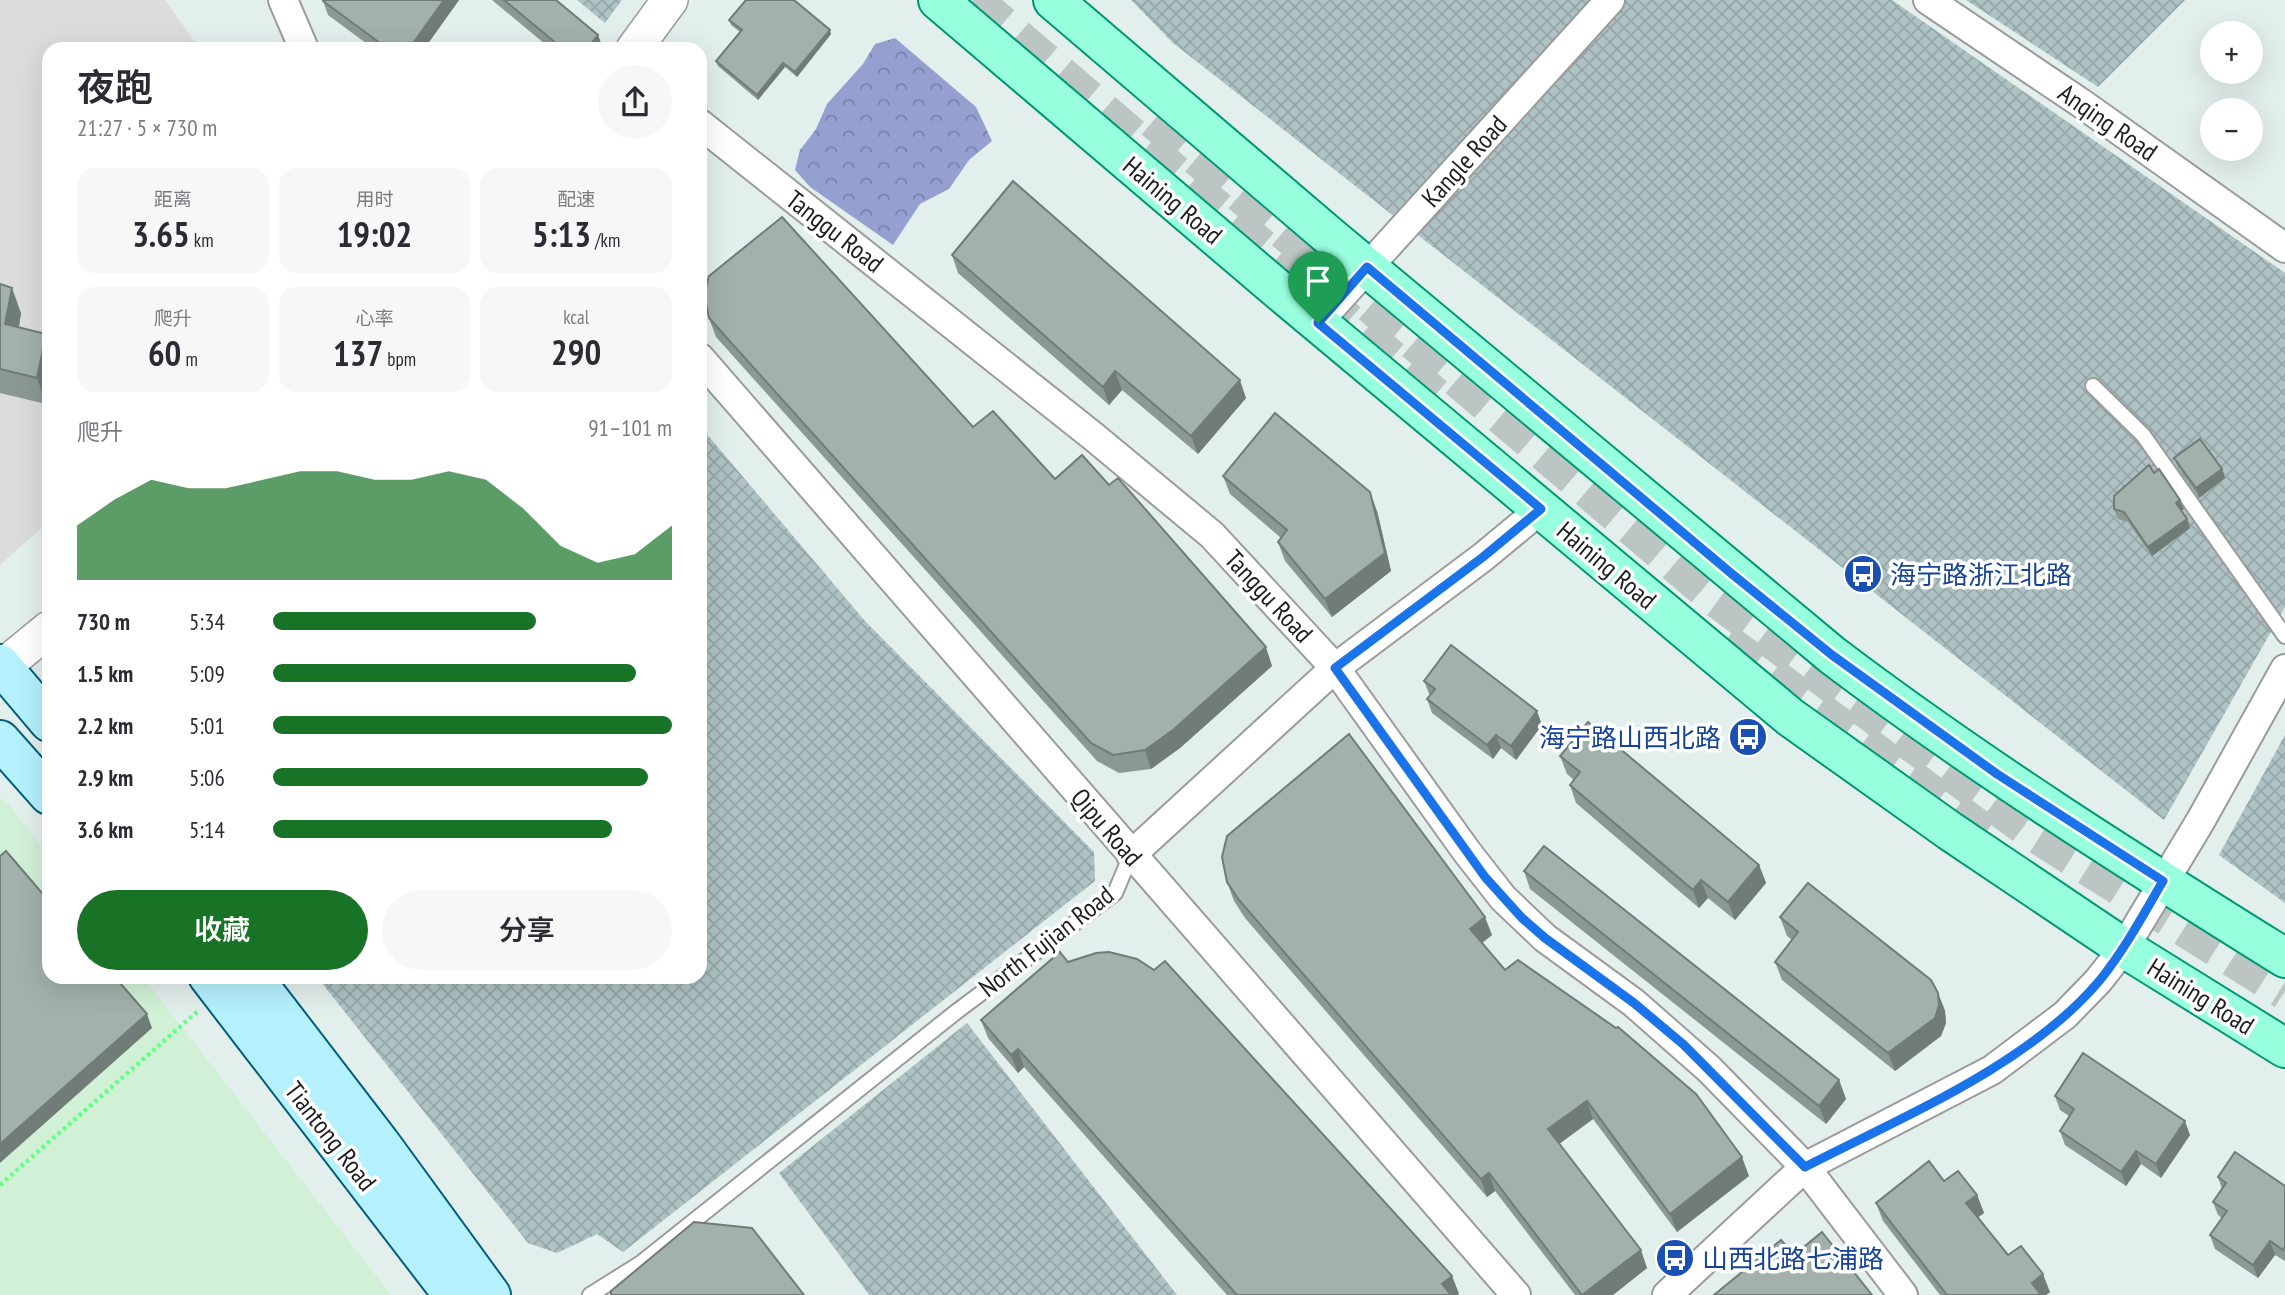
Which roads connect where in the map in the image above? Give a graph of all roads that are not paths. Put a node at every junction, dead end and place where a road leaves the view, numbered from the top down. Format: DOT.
graph roads {
  1 [pos="283,0"];
  2 [pos="670,0"];
  3 [pos="938,0"];
  4 [pos="1053,0"];
  5 [pos="1610,0"];
  6 [pos="1928,0"];
  7 [pos="301,42"];
  8 [pos="639,42"];
  9 [pos="707,130"];
  10 [pos="2285,248"];
  11 [pos="1367,267"];
  12 [pos="1318,323"];
  13 [pos="707,366"];
  14 [pos="2094,386"];
  15 [pos="1541,509"];
  16 [pos="42,635"];
  17 [pos="2285,636"];
  18 [pos="1,667"];
  19 [pos="1335,668"];
  20 [pos="2285,669"];
  21 [pos="42,714"];
  22 [pos="0,740"];
  23 [pos="42,787"];
  24 [pos="1131,855"];
  25 [pos="2163,881"];
  26 [pos="2124,948"];
  27 [pos="2285,958"];
  28 [pos="228,984"];
  29 [pos="229,984"];
  30 [pos="2285,1048"];
  31 [pos="1805,1167"];
  32 [pos="453,1295"];
  33 [pos="491,1295"];
  34 [pos="590,1295"];
  35 [pos="1516,1295"];
  36 [pos="1667,1295"];
  37 [pos="1903,1295"];
  1 -- 7 [label="street"];
  2 -- 8 [label="street"];
  3 -- 12 [label="main road, Haining Road"];
  4 -- 11 [label="main road"];
  5 -- 11 [label="street, Kangle Road"];
  6 -- 10 [label="street, Anqing Road"];
  9 -- 19 [label="street, Tanggu Road"];
  11 -- 12 [label="street, Kangle Road"];
  11 -- 25 [label="main road"];
  12 -- 15 [label="main road, Haining Road"];
  13 -- 24 [label="street, Qipu Road"];
  14 -- 17 [label="lane"];
  15 -- 19 [label="street, North Fujian Road"];
  15 -- 26 [label="main road, Haining Road"];
  16 -- 18 [label="street"];
  18 -- 21 [label="main road"];
  19 -- 24 [label="street, North Fujian Road"];
  19 -- 31 [label="street, Tanggu Road"];
  20 -- 25 [label="street"];
  22 -- 23 [label="main road"];
  24 -- 34 [label="lane, North Fujian Road"];
  24 -- 35 [label="street, Qipu Road"];
  25 -- 26 [label="street"];
  25 -- 27 [label="main road"];
  26 -- 30 [label="main road, Haining Road"];
  26 -- 31 [label="street"];
  28 -- 32 [label="main road, Tiantong Road"];
  29 -- 33 [label="main road, Tiantong Road"];
  31 -- 36 [label="street"];
  31 -- 37 [label="street, Tanggu Road"];
}
